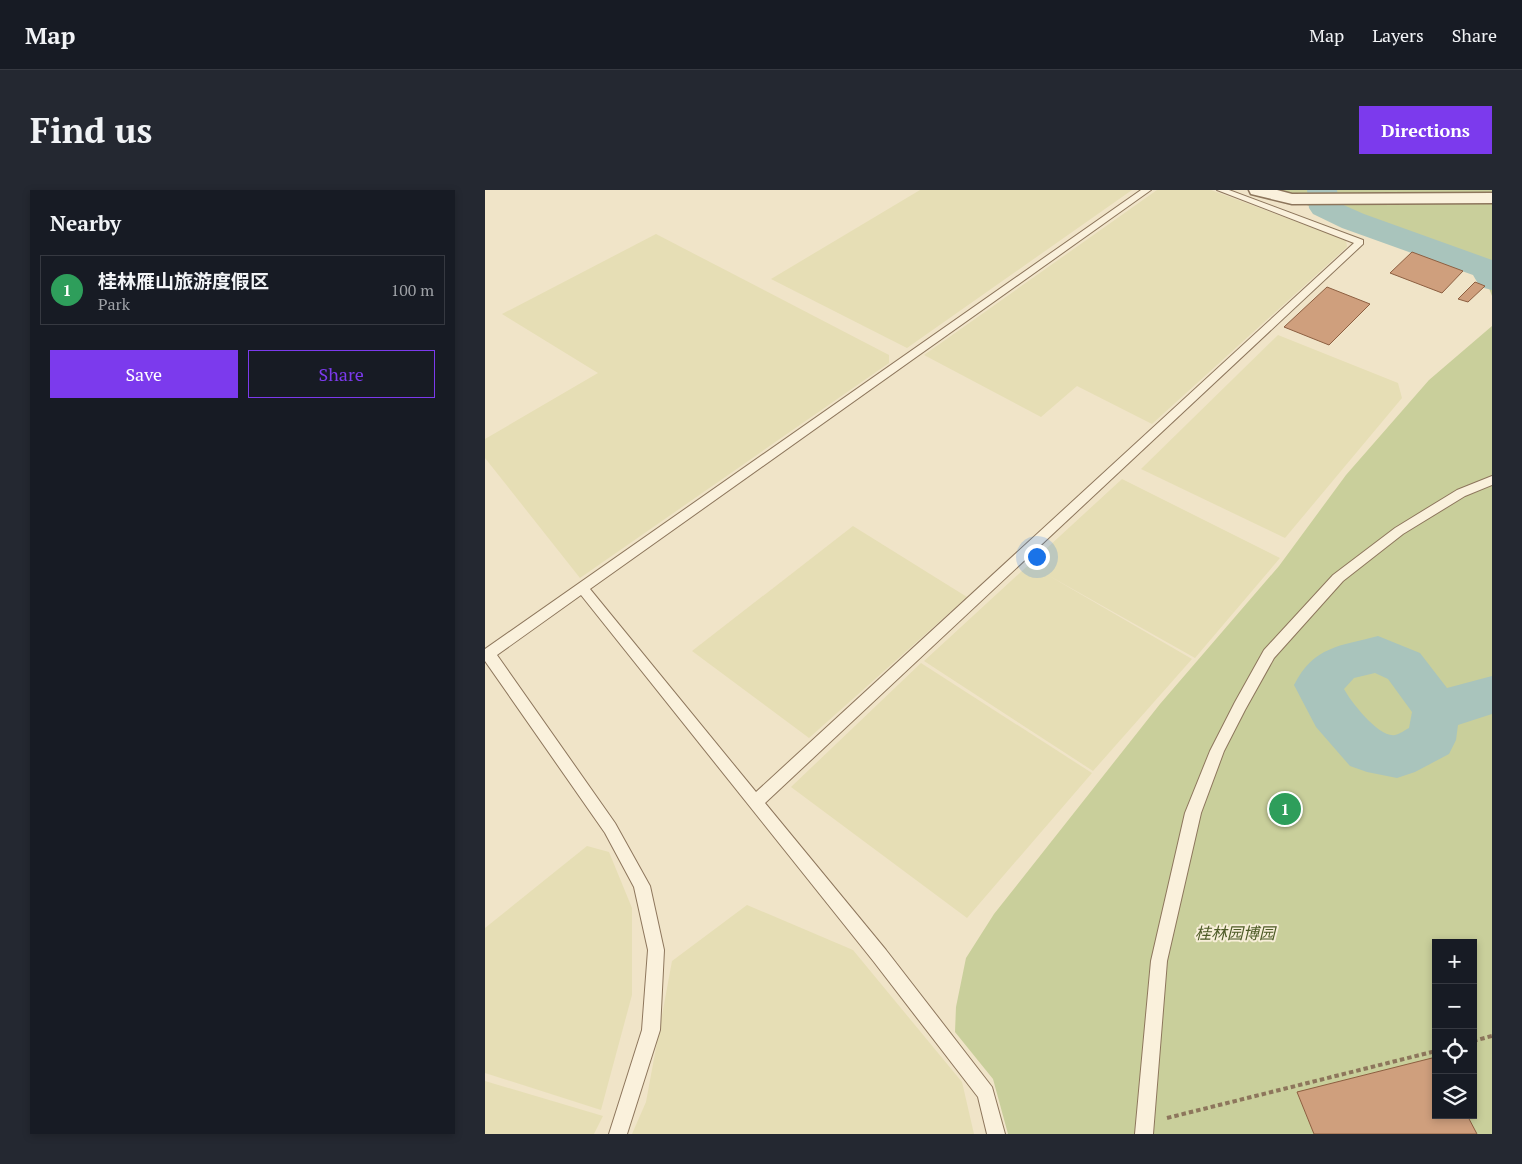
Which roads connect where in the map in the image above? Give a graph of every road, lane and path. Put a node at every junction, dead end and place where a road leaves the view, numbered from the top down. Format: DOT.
graph roads {
  1 [pos="1147,190"];
  2 [pos="1221,190"];
  3 [pos="1257,190"];
  4 [pos="1492,198"];
  5 [pos="1492,480"];
  6 [pos="582,588"];
  7 [pos="487,655"];
  8 [pos="756,802"];
  9 [pos="1492,1036"];
  10 [pos="1477,1040"];
  11 [pos="1432,1051"];
  12 [pos="1144,1129"];
  13 [pos="618,1134"];
  14 [pos="996,1134"];
  1 -- 6 [label="lane"];
  2 -- 8 [label="lane"];
  3 -- 4 [label="street"];
  5 -- 12 [label="lane"];
  6 -- 7 [label="lane"];
  6 -- 8 [label="lane"];
  7 -- 13 [label="lane"];
  8 -- 14 [label="lane"];
  9 -- 10 [label="path"];
  11 -- 12 [label="path"];
}
